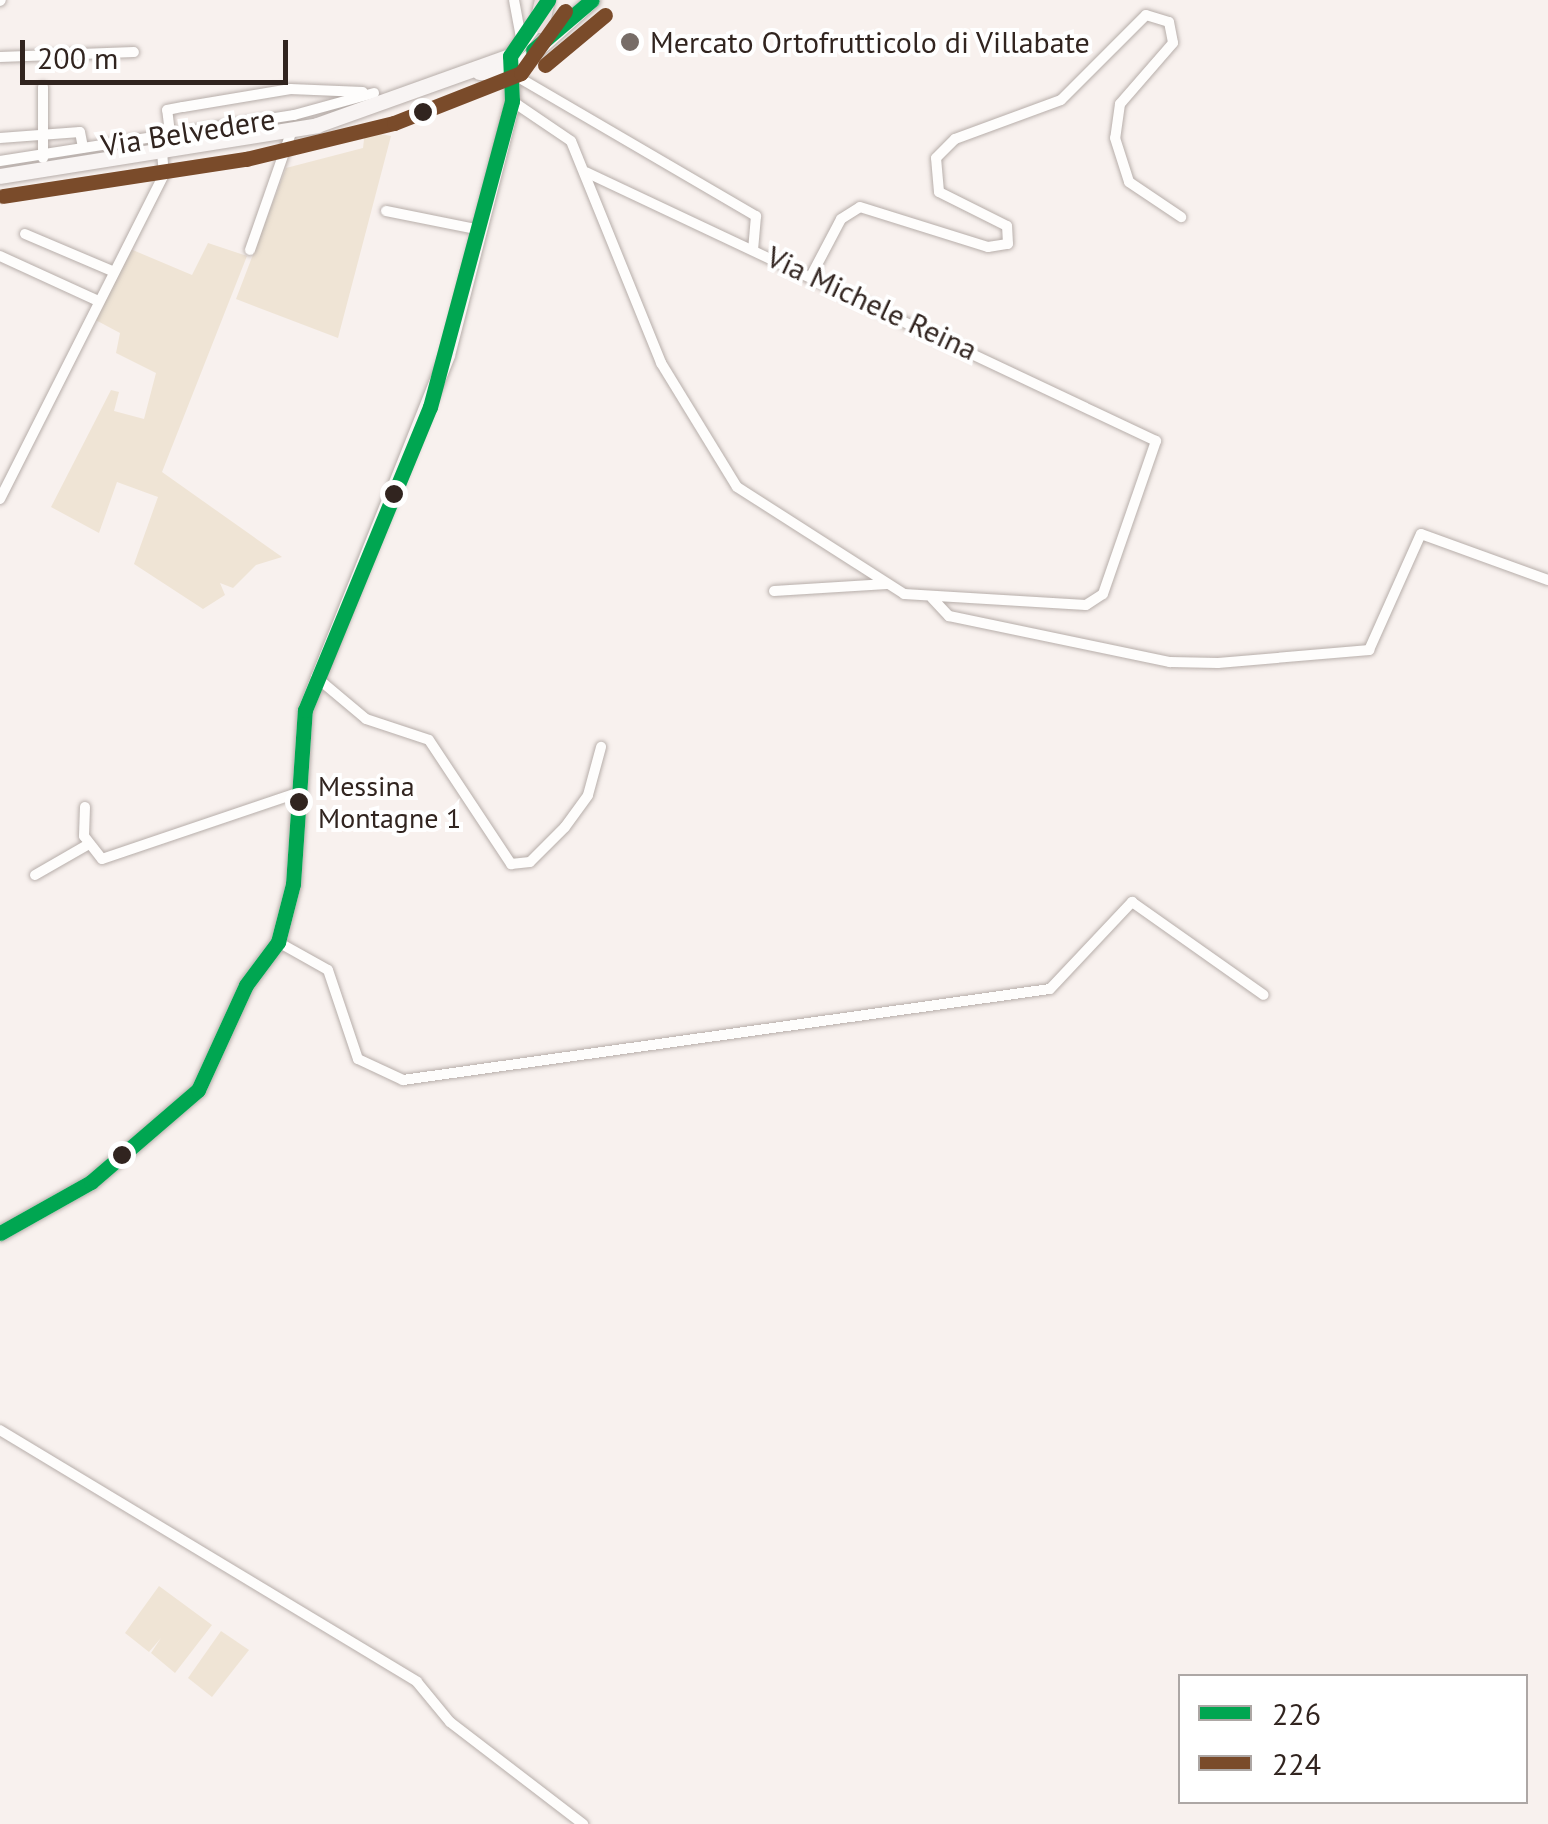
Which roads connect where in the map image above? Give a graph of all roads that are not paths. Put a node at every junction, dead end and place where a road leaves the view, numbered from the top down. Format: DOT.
graph roads {
  1 [pos="514,0"];
  2 [pos="546,0"];
  3 [pos="592,0"];
  4 [pos="540,23"];
  5 [pos="134,52"];
  6 [pos="0,57"];
  7 [pos="515,57"];
  8 [pos="43,87"];
  9 [pos="295,89"];
  10 [pos="322,90"];
  11 [pos="374,93"];
  12 [pos="249,95"];
  13 [pos="512,101"];
  14 [pos="203,103"];
  15 [pos="387,104"];
  16 [pos="567,104"];
  17 [pos="326,108"];
  18 [pos="255,121"];
  19 [pos="296,122"];
  20 [pos="206,128"];
  21 [pos="564,128"];
  22 [pos="170,133"];
  23 [pos="43,136"];
  24 [pos="0,138"];
  25 [pos="83,148"];
  26 [pos="162,150"];
  27 [pos="0,162"];
  28 [pos="42,162"];
  29 [pos="586,172"];
  30 [pos="0,176"];
  31 [pos="386,211"];
  32 [pos="1181,217"];
  33 [pos="480,230"];
  34 [pos="25,234"];
  35 [pos="753,248"];
  36 [pos="250,250"];
  37 [pos="0,256"];
  38 [pos="112,272"];
  39 [pos="811,276"];
  40 [pos="96,300"];
  41 [pos="0,500"];
  42 [pos="1548,580"];
  43 [pos="887,584"];
  44 [pos="774,592"];
  45 [pos="932,598"];
  46 [pos="316,677"];
  47 [pos="601,747"];
  48 [pos="300,792"];
  49 [pos="84,807"];
  50 [pos="88,844"];
  51 [pos="35,875"];
  52 [pos="278,942"];
  53 [pos="1264,995"];
  54 [pos="0,1233"];
  55 [pos="0,1430"];
  56 [pos="583,1824"];
  1 -- 7 [label="street"];
  2 -- 4 [label="highway"];
  3 -- 7 [label="street"];
  4 -- 7 [label="street"];
  5 -- 6 [label="street"];
  7 -- 13 [label="street"];
  7 -- 15 [label="street"];
  7 -- 16 [label="street"];
  8 -- 23 [label="street"];
  9 -- 10 [label="street"];
  9 -- 12 [label="street"];
  9 -- 19 [label="street"];
  10 -- 11 [label="street"];
  10 -- 17 [label="street"];
  11 -- 15 [label="street"];
  11 -- 17 [label="street, Via Belvedere"];
  12 -- 14 [label="street"];
  12 -- 18 [label="street"];
  13 -- 21 [label="street"];
  13 -- 33 [label="street"];
  14 -- 20 [label="street"];
  14 -- 22 [label="street"];
  15 -- 19 [label="street"];
  16 -- 21 [label="street"];
  16 -- 35 [label="street"];
  17 -- 19 [label="street, Via Belvedere"];
  18 -- 19 [label="street, Via Belvedere"];
  18 -- 20 [label="street, Via Belvedere"];
  19 -- 26 [label="street"];
  19 -- 36 [label="street"];
  20 -- 22 [label="street, Via Belvedere"];
  21 -- 29 [label="street"];
  22 -- 25 [label="street, Via Belvedere"];
  23 -- 24 [label="street"];
  23 -- 25 [label="street"];
  23 -- 28 [label="street"];
  25 -- 28 [label="street, Via Belvedere"];
  26 -- 28 [label="street"];
  26 -- 38 [label="street"];
  27 -- 28 [label="street, Via Belvedere"];
  28 -- 30 [label="street"];
  29 -- 35 [label="street, Via Michele Reina"];
  29 -- 43 [label="street"];
  31 -- 33 [label="street"];
  32 -- 39 [label="street"];
  33 -- 46 [label="street"];
  34 -- 38 [label="street"];
  35 -- 39 [label="street, Via Michele Reina"];
  37 -- 40 [label="street"];
  38 -- 40 [label="street"];
  39 -- 45 [label="street, Via Michele Reina"];
  40 -- 41 [label="street"];
  42 -- 45 [label="street"];
  43 -- 44 [label="street"];
  43 -- 45 [label="street"];
  46 -- 47 [label="street"];
  46 -- 48 [label="street"];
  48 -- 50 [label="street"];
  48 -- 52 [label="street"];
  49 -- 50 [label="street"];
  50 -- 51 [label="street"];
  52 -- 53 [label="street"];
  52 -- 54 [label="street"];
  55 -- 56 [label="street"];
}
